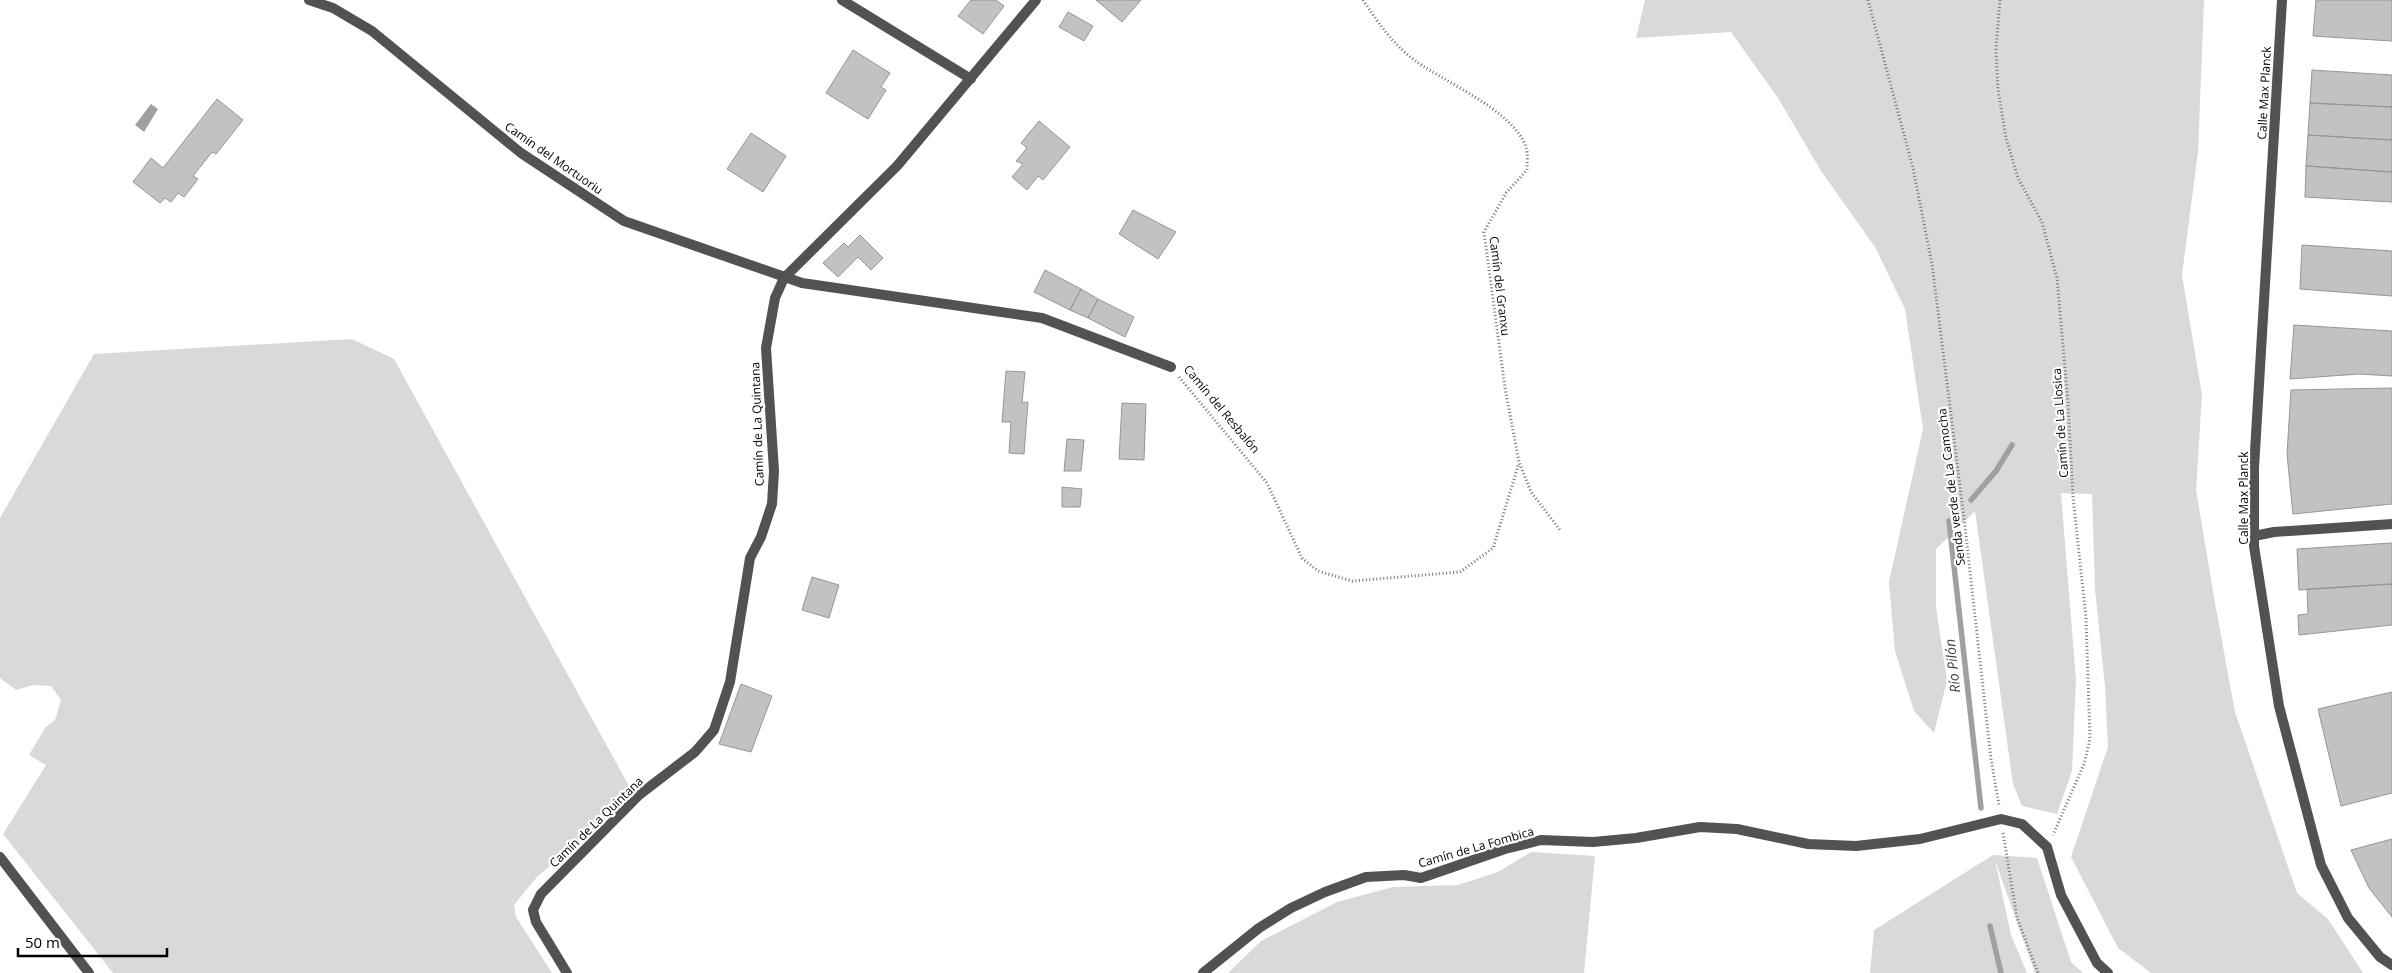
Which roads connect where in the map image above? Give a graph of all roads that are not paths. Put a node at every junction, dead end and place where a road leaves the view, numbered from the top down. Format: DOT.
graph roads {
  1 [pos="310,0"];
  2 [pos="842,0"];
  3 [pos="1036,0"];
  4 [pos="2282,0"];
  5 [pos="971,79"];
  6 [pos="784,278"];
  7 [pos="1171,367"];
  8 [pos="2392,524"];
  9 [pos="2254,536"];
  10 [pos="0,857"];
  11 [pos="2392,965"];
  12 [pos="89,973"];
  13 [pos="567,973"];
  14 [pos="1204,973"];
  15 [pos="2108,973"];
  1 -- 6 [label="street, Camín del Mortuoriu"];
  2 -- 5 [label="street"];
  3 -- 5 [label="street, Camín de La Quintana"];
  4 -- 9 [label="street, Calle Max Planck"];
  5 -- 6 [label="street, Camín de La Quintana"];
  6 -- 7 [label="street, Camín del Resbalón"];
  6 -- 13 [label="street, Camín de La Quintana"];
  8 -- 9 [label="street"];
  9 -- 11 [label="street, Calle Max Planck"];
  10 -- 12 [label="street"];
  14 -- 15 [label="street, Camín de La Fombica"];
}
